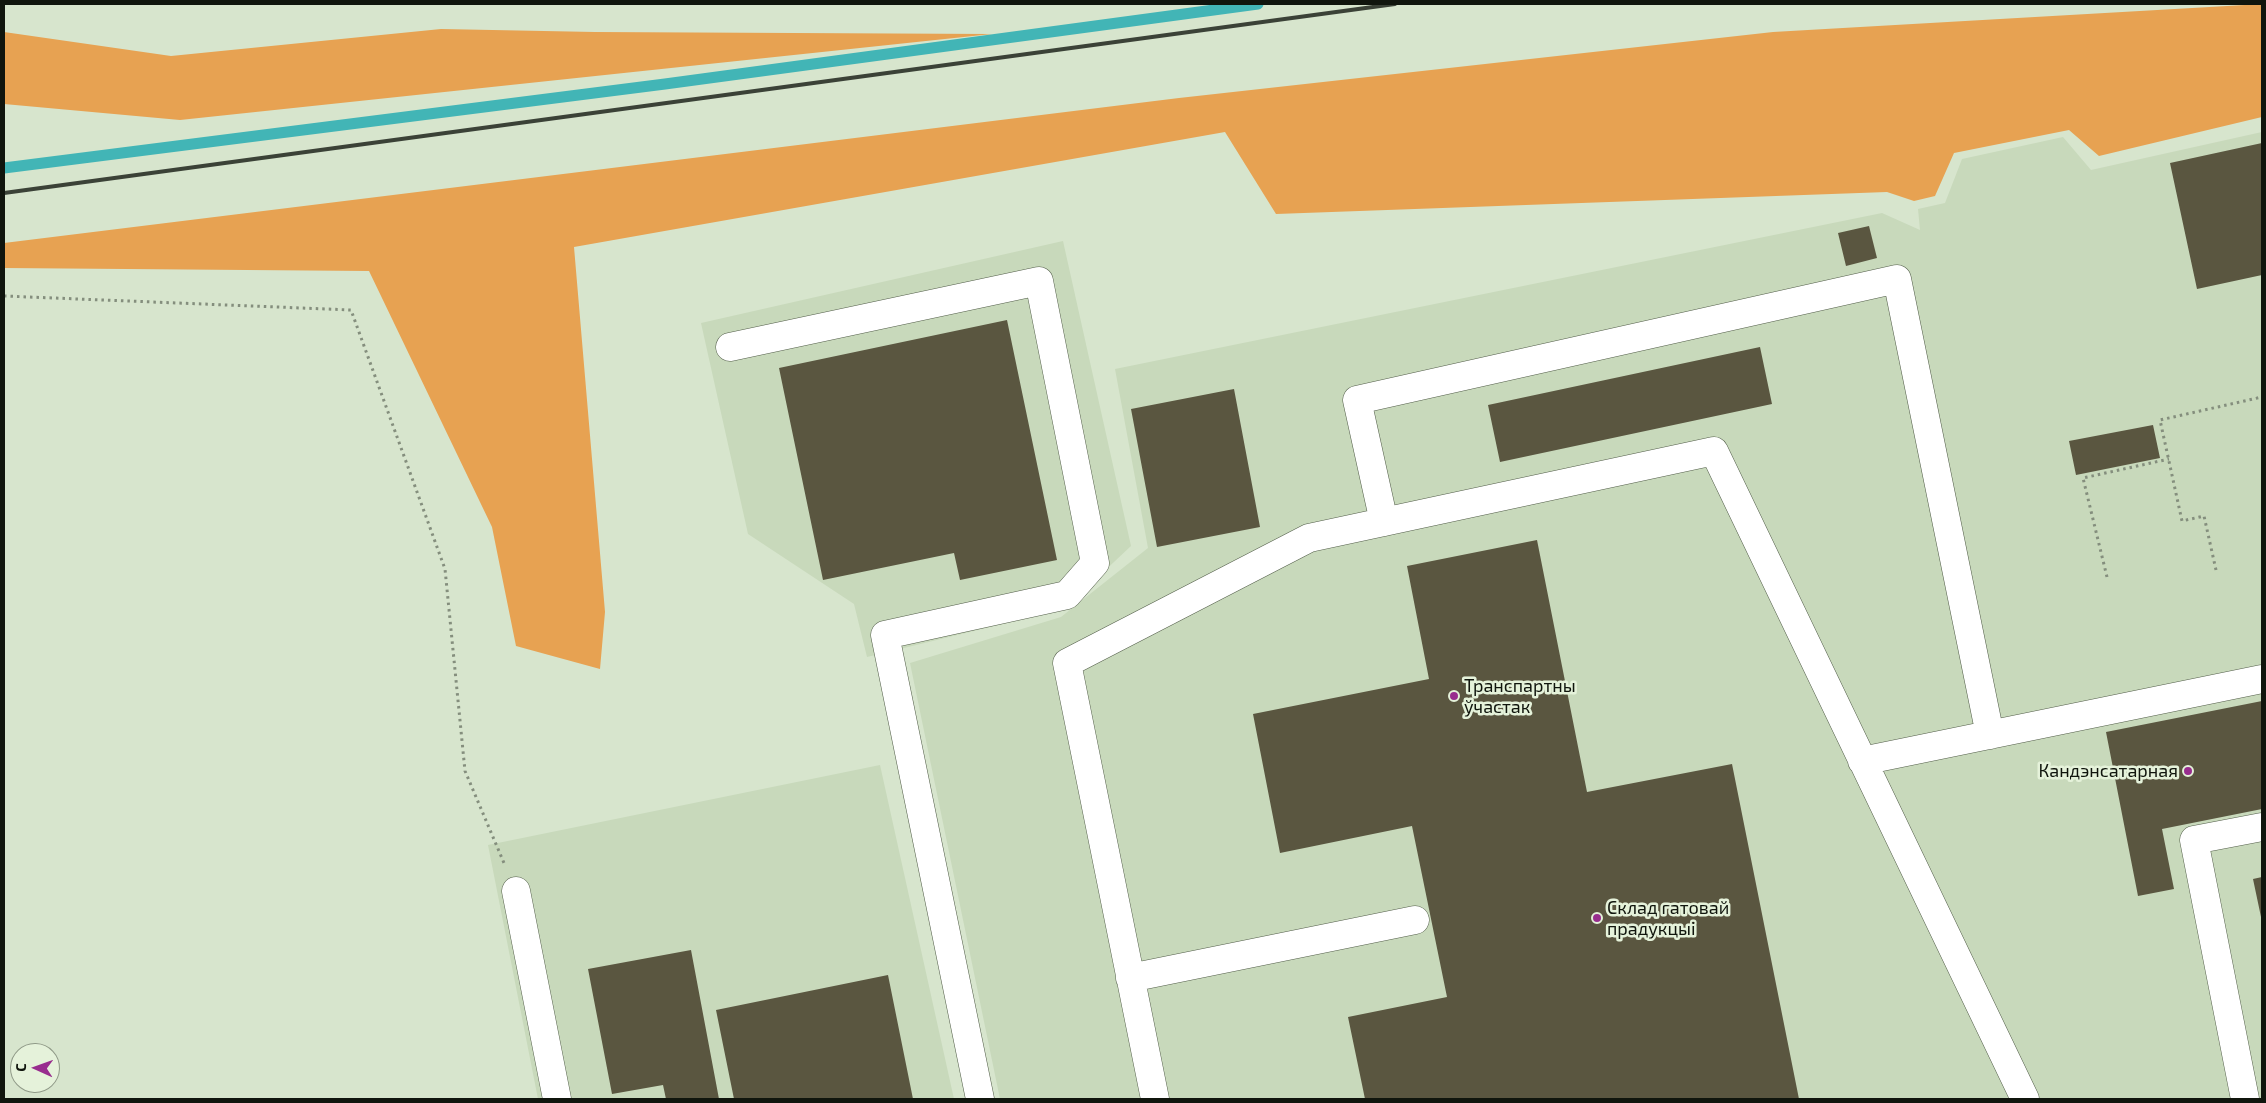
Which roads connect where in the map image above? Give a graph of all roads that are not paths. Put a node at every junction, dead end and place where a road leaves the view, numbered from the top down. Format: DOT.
graph roads {
  1 [pos="730,347"];
  2 [pos="1384,522"];
  3 [pos="2262,679"];
  4 [pos="1990,735"];
  5 [pos="1862,761"];
  6 [pos="2262,827"];
  7 [pos="516,891"];
  8 [pos="1415,920"];
  9 [pos="1130,978"];
  10 [pos="557,1099"];
  11 [pos="980,1099"];
  12 [pos="1155,1099"];
  13 [pos="2025,1099"];
  14 [pos="2245,1099"];
  1 -- 11 [label="lane"];
  2 -- 4 [label="lane"];
  2 -- 5 [label="lane"];
  2 -- 9 [label="lane"];
  3 -- 4 [label="lane"];
  4 -- 5 [label="lane"];
  5 -- 13 [label="lane"];
  6 -- 14 [label="lane"];
  7 -- 10 [label="lane"];
  8 -- 9 [label="lane"];
  9 -- 12 [label="lane"];
}
